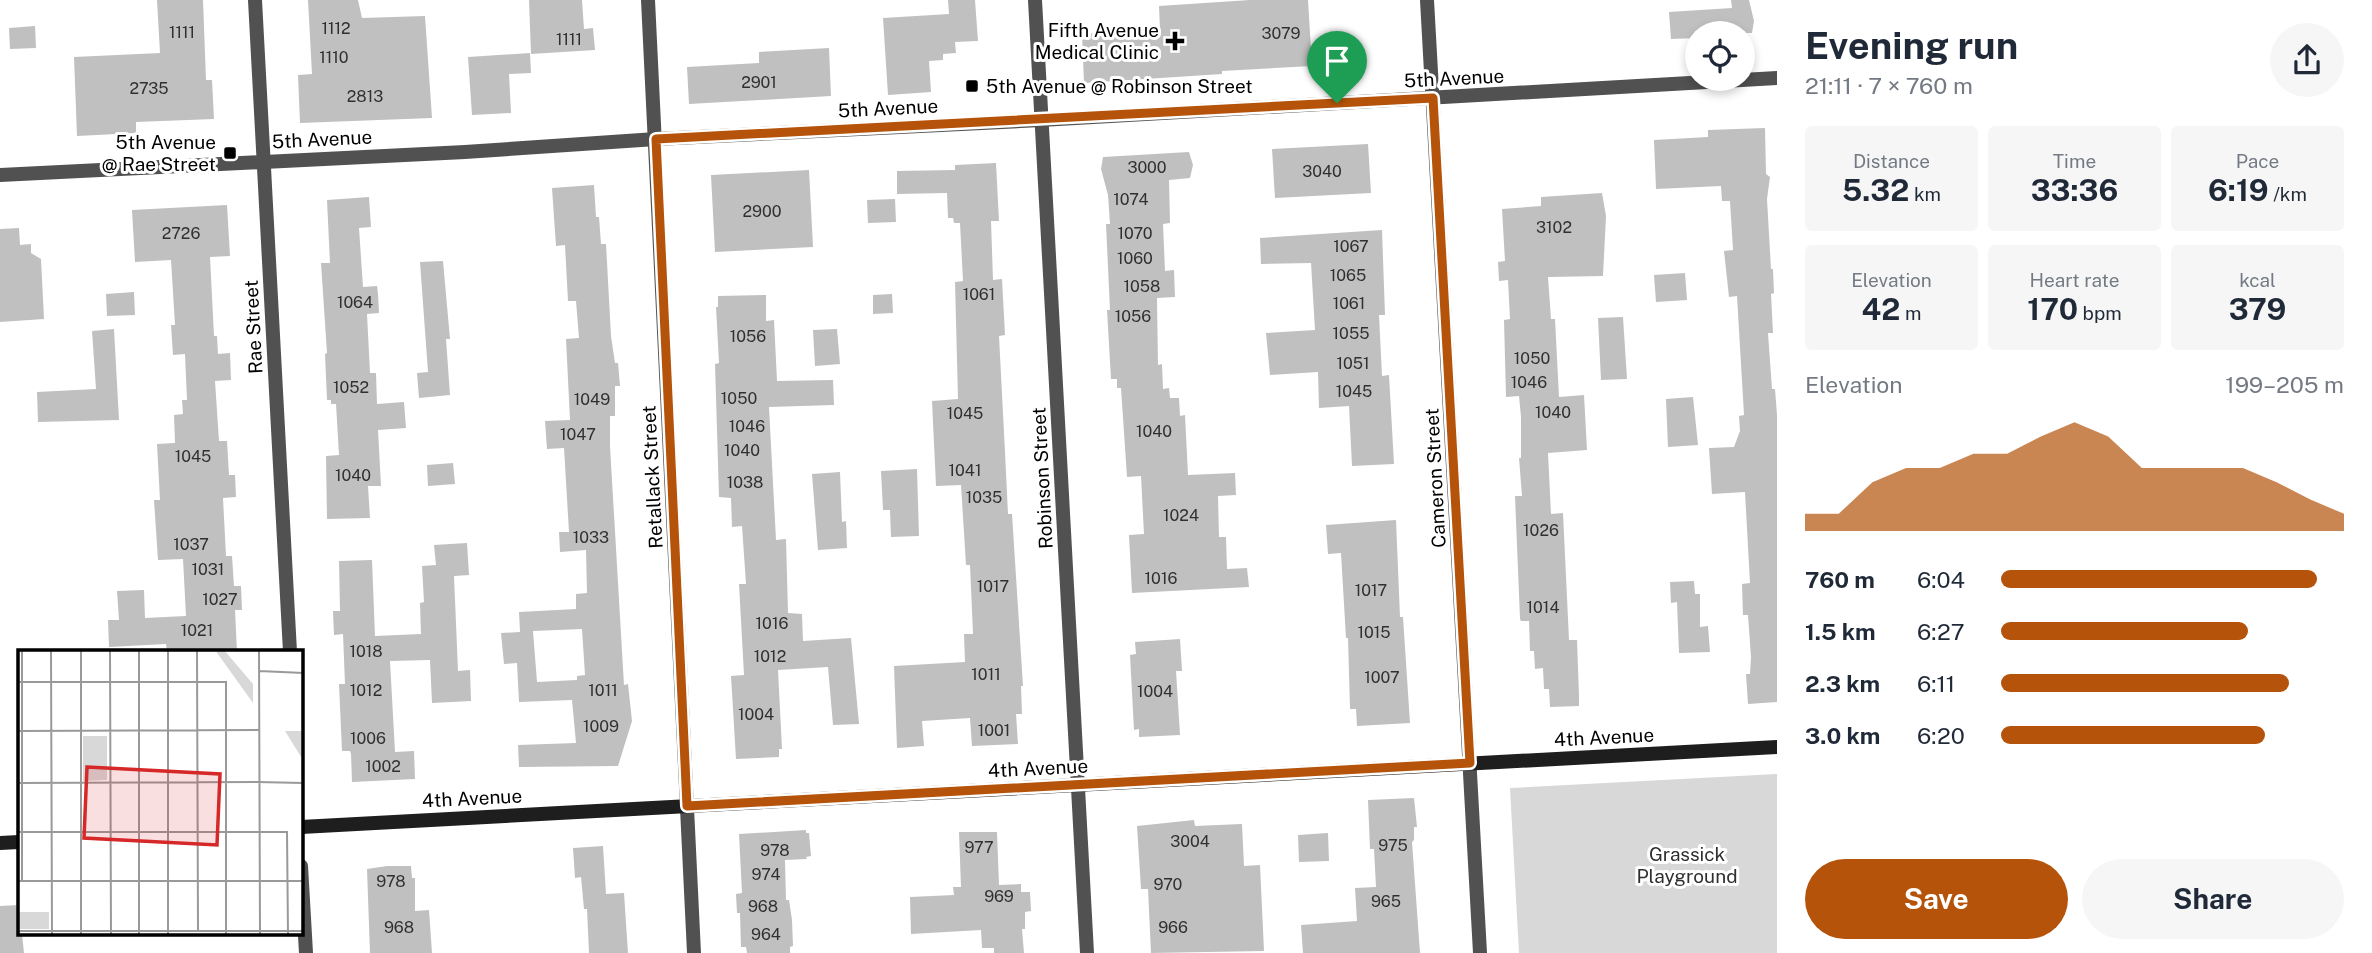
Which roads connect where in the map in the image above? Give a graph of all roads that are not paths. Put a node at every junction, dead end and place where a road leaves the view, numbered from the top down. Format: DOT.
graph roads {
  1 [pos="255,0"];
  2 [pos="648,0"];
  3 [pos="1035,0"];
  4 [pos="1427,0"];
  5 [pos="1777,78"];
  6 [pos="1433,98"];
  7 [pos="1041,120"];
  8 [pos="656,139"];
  9 [pos="264,161"];
  10 [pos="0,175"];
  11 [pos="290,650"];
  12 [pos="1777,747"];
  13 [pos="1470,763"];
  14 [pos="1079,785"];
  15 [pos="687,806"];
  16 [pos="303,827"];
  17 [pos="18,842"];
  18 [pos="0,843"];
  19 [pos="303,901"];
  20 [pos="306,953"];
  21 [pos="695,953"];
  22 [pos="1087,953"];
  23 [pos="1480,953"];
  1 -- 9 [label="street, Rae Street"];
  2 -- 8 [label="street, Retallack Street"];
  3 -- 7 [label="street, Robinson Street"];
  4 -- 6 [label="street, Cameron Street"];
  5 -- 6 [label="street, 5th Avenue"];
  6 -- 7 [label="street, 5th Avenue"];
  6 -- 13 [label="street, Cameron Street"];
  7 -- 8 [label="street, 5th Avenue"];
  7 -- 14 [label="street, Robinson Street"];
  8 -- 9 [label="street, 5th Avenue"];
  8 -- 15 [label="street, Retallack Street"];
  9 -- 10 [label="street, 5th Avenue"];
  9 -- 11 [label="street, Rae Street"];
  12 -- 13 [label="street, 4th Avenue"];
  13 -- 14 [label="street, 4th Avenue"];
  13 -- 23 [label="street, Cameron Street"];
  14 -- 15 [label="street, 4th Avenue"];
  14 -- 22 [label="street, Robinson Street"];
  15 -- 16 [label="street, 4th Avenue"];
  15 -- 21 [label="street, Retallack Street"];
  17 -- 18 [label="street"];
  19 -- 20 [label="street"];
}
